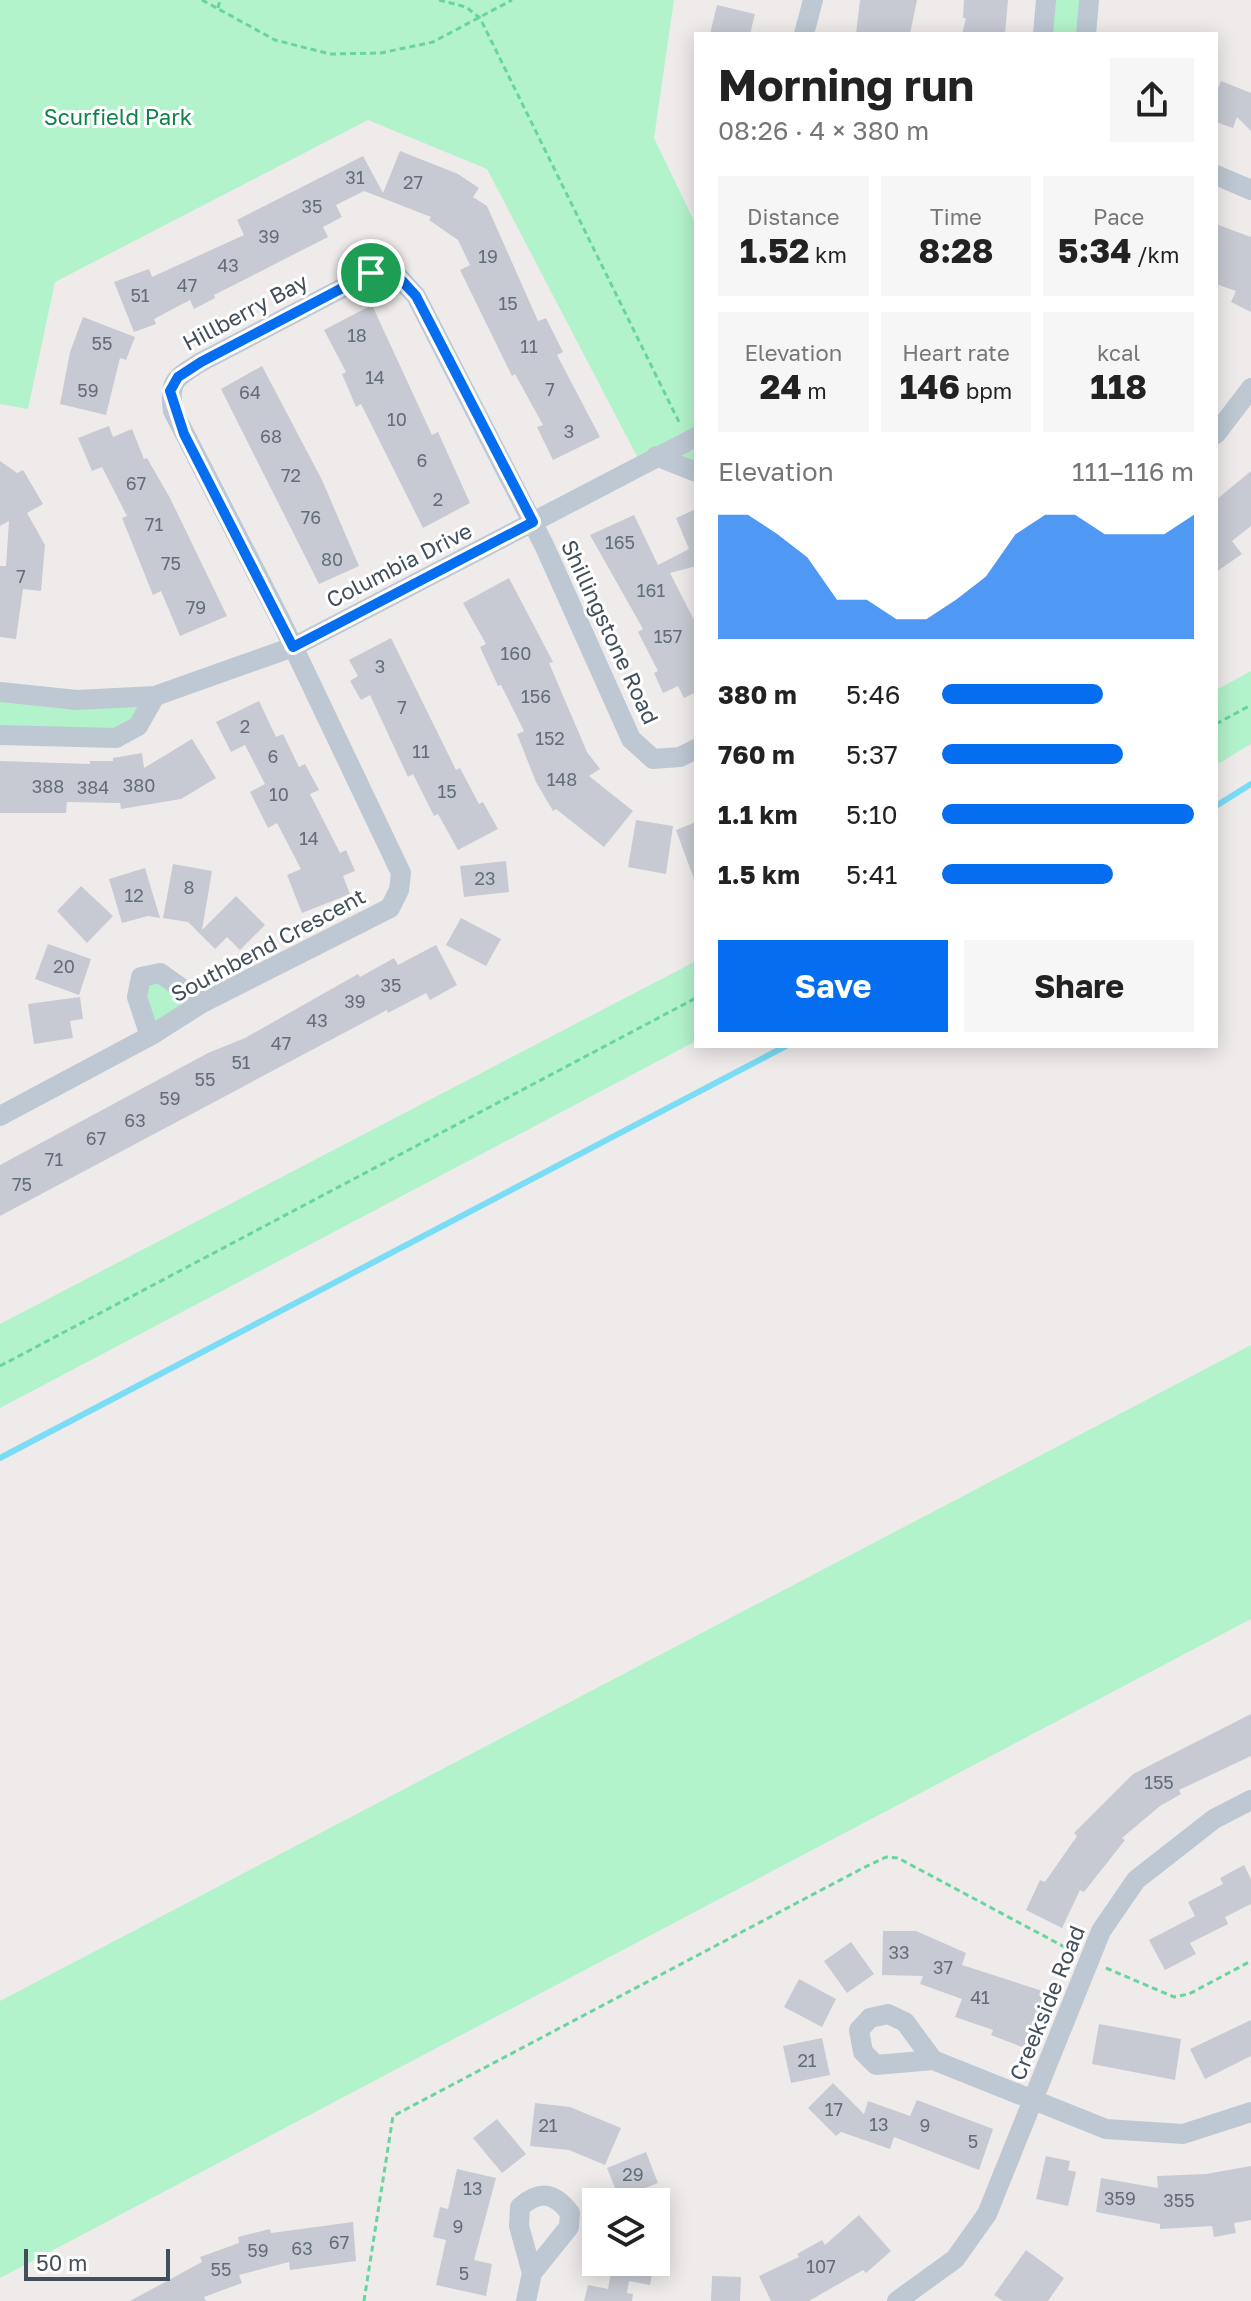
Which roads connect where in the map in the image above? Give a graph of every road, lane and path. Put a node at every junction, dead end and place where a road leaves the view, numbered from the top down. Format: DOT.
graph roads {
  1 [pos="202,0"];
  2 [pos="220,0"];
  3 [pos="439,0"];
  4 [pos="512,0"];
  5 [pos="813,0"];
  6 [pos="1046,0"];
  7 [pos="1089,0"];
  8 [pos="218,8"];
  9 [pos="480,18"];
  10 [pos="805,32"];
  11 [pos="1043,32"];
  12 [pos="1086,32"];
  13 [pos="1218,176"];
  14 [pos="1251,190"];
  15 [pos="1251,388"];
  16 [pos="1218,431"];
  17 [pos="692,439"];
  18 [pos="656,456"];
  19 [pos="694,471"];
  20 [pos="533,522"];
  21 [pos="293,647"];
  22 [pos="0,692"];
  23 [pos="155,696"];
  24 [pos="1251,705"];
  25 [pos="1218,723"];
  26 [pos="0,735"];
  27 [pos="694,750"];
  28 [pos="694,999"];
  29 [pos="202,1003"];
  30 [pos="150,1036"];
  31 [pos="0,1116"];
  32 [pos="0,1366"];
  33 [pos="1251,1800"];
  34 [pos="1088,1960"];
  35 [pos="1251,1961"];
  36 [pos="933,2060"];
  37 [pos="1033,2102"];
  38 [pos="1251,2112"];
  39 [pos="532,2273"];
  40 [pos="364,2301"];
  41 [pos="526,2301"];
  42 [pos="897,2301"];
  1 -- 8 [label="path"];
  2 -- 8 [label="path"];
  3 -- 9 [label="path"];
  4 -- 9 [label="path"];
  5 -- 10 [label="street"];
  6 -- 11 [label="street"];
  7 -- 12 [label="street"];
  8 -- 9 [label="path"];
  9 -- 17 [label="path"];
  13 -- 14 [label="street"];
  15 -- 16 [label="street"];
  17 -- 18 [label="street, Columbia Drive"];
  18 -- 19 [label="street"];
  18 -- 20 [label="street, Columbia Drive"];
  20 -- 21 [label="street, Columbia Drive"];
  20 -- 21 [label="street, Hillberry Bay"];
  20 -- 27 [label="street, Shillingstone Road"];
  21 -- 23 [label="street, Columbia Drive"];
  21 -- 29 [label="street, Southbend Crescent"];
  22 -- 23 [label="street, Columbia Drive"];
  23 -- 26 [label="street"];
  24 -- 25 [label="path"];
  28 -- 32 [label="path"];
  29 -- 30 [label="street, Southbend Crescent"];
  29 -- 30 [label="street"];
  30 -- 31 [label="street, Southbend Crescent"];
  33 -- 34 [label="street, Creekside Road"];
  34 -- 35 [label="path"];
  34 -- 37 [label="street, Creekside Road"];
  34 -- 40 [label="path"];
  36 -- 37 [label="street"];
  37 -- 38 [label="street, Creekside Road"];
  37 -- 42 [label="street, Creekside Road"];
  39 -- 41 [label="street"];
}
